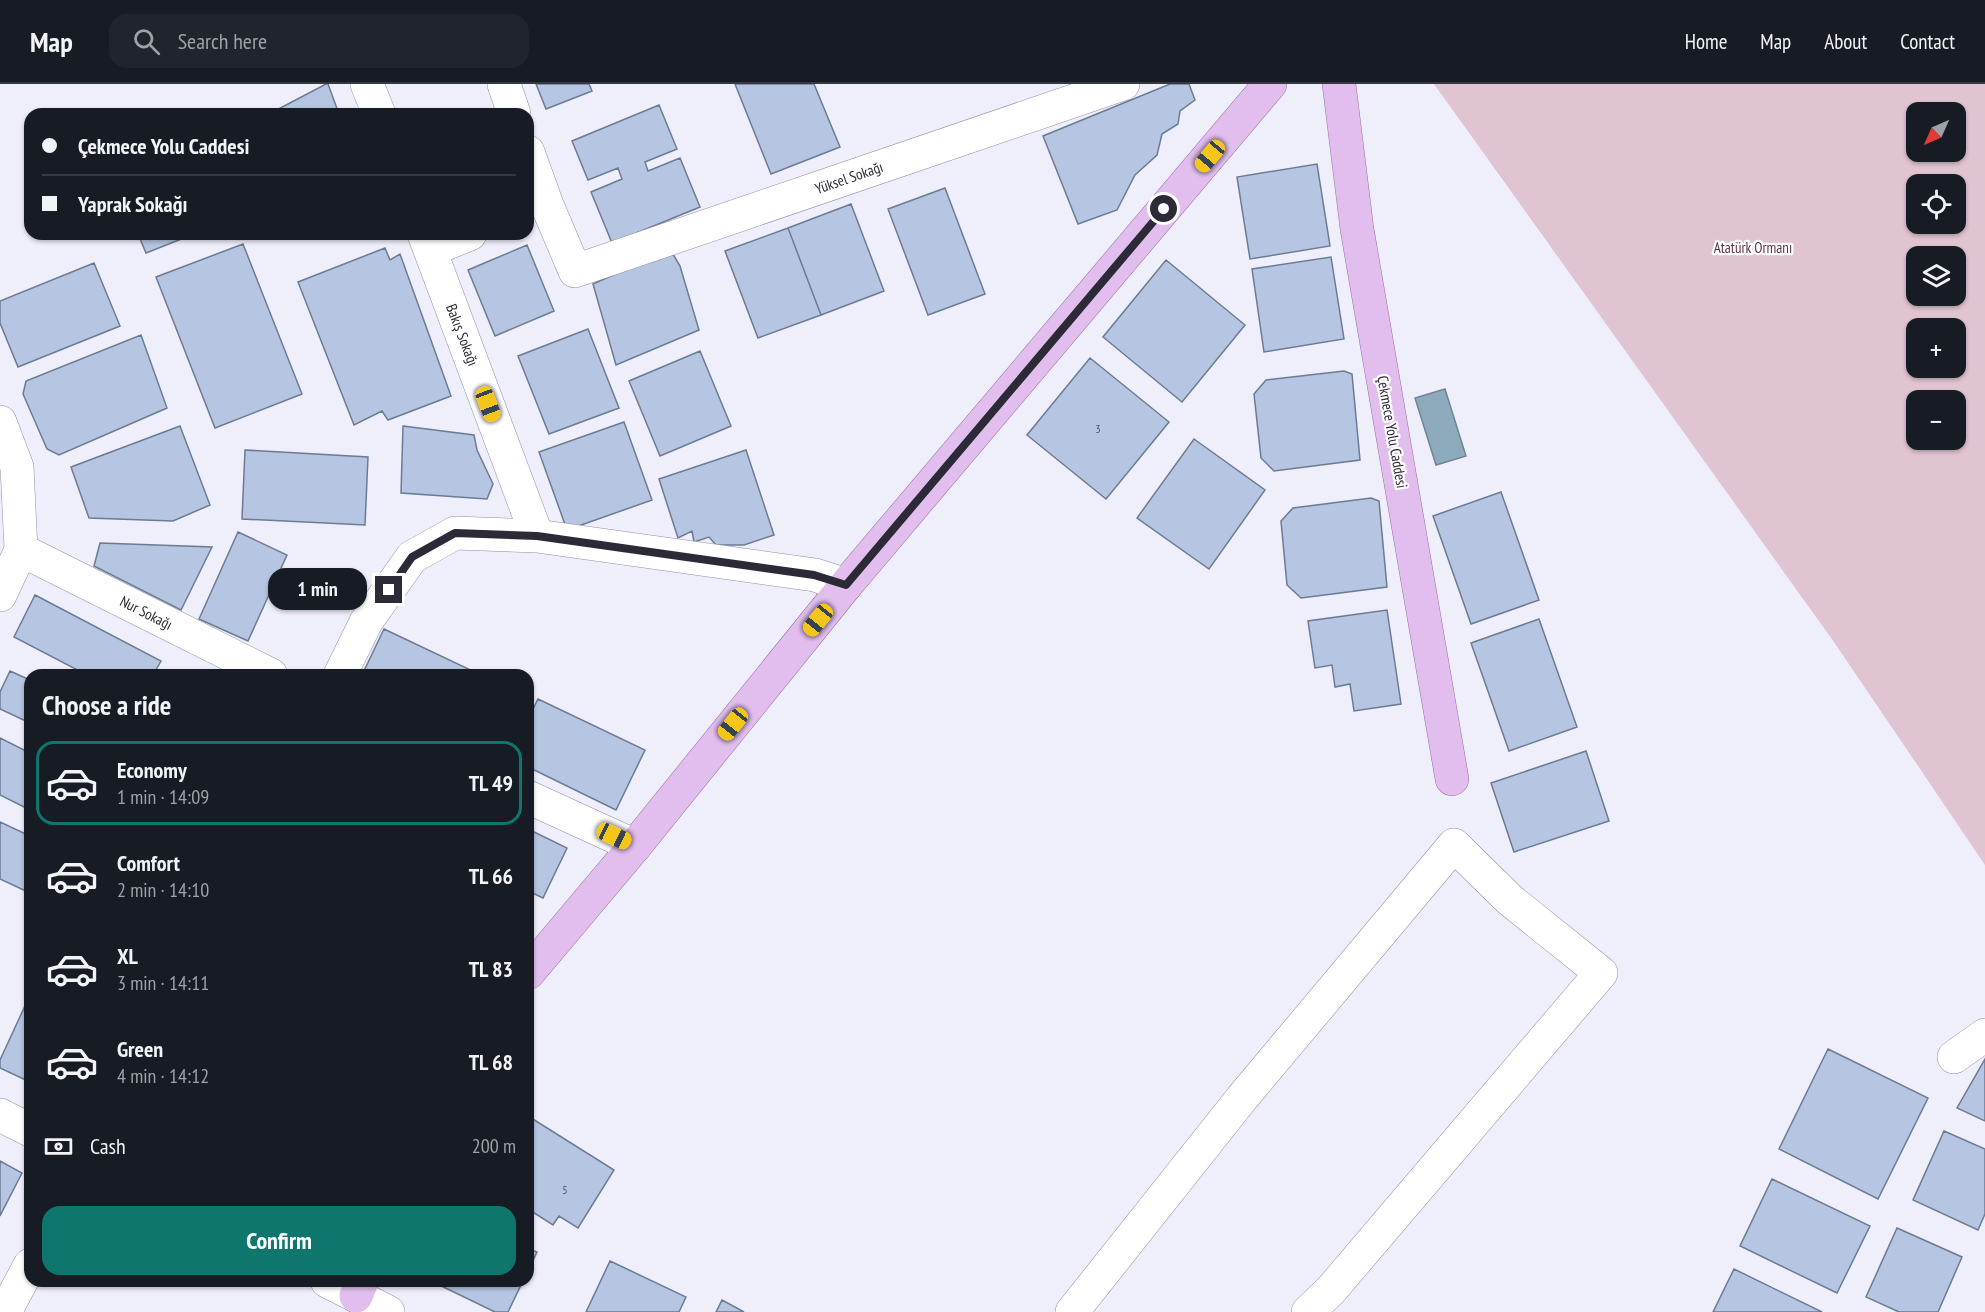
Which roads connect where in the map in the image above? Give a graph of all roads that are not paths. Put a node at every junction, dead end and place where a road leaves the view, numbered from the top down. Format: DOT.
graph roads {
  1 [pos="367,84"];
  2 [pos="504,84"];
  3 [pos="1123,84"];
  4 [pos="1270,84"];
  5 [pos="1339,84"];
  6 [pos="377,108"];
  7 [pos="512,108"];
  8 [pos="534,189"];
  9 [pos="537,208"];
  10 [pos="427,242"];
  11 [pos="0,422"];
  12 [pos="537,536"];
  13 [pos="21,550"];
  14 [pos="846,585"];
  15 [pos="0,595"];
  16 [pos="259,669"];
  17 [pos="343,669"];
  18 [pos="1452,779"];
  19 [pos="534,800"];
  20 [pos="635,846"];
  21 [pos="534,966"];
  22 [pos="1985,1035"];
  23 [pos="1954,1057"];
  24 [pos="0,1115"];
  25 [pos="24,1127"];
  26 [pos="24,1276"];
  27 [pos="359,1288"];
  28 [pos="5,1312"];
  29 [pos="388,1312"];
  30 [pos="1072,1312"];
  31 [pos="1308,1312"];
  1 -- 6 [label="street"];
  2 -- 7 [label="street"];
  3 -- 9 [label="street, Yüksel Sokağı"];
  4 -- 14 [label="main road"];
  5 -- 18 [label="main road, Çekmece Yolu Caddesi"];
  8 -- 9 [label="street"];
  10 -- 12 [label="street, Bakış Sokağı"];
  11 -- 13 [label="street"];
  12 -- 14 [label="street"];
  12 -- 17 [label="street"];
  13 -- 15 [label="street"];
  13 -- 16 [label="street, Nur Sokağı"];
  14 -- 20 [label="main road"];
  19 -- 20 [label="street"];
  20 -- 21 [label="main road"];
  22 -- 23 [label="street"];
  24 -- 25 [label="street"];
  26 -- 28 [label="street"];
  27 -- 29 [label="street"];
  30 -- 31 [label="street"];
}
